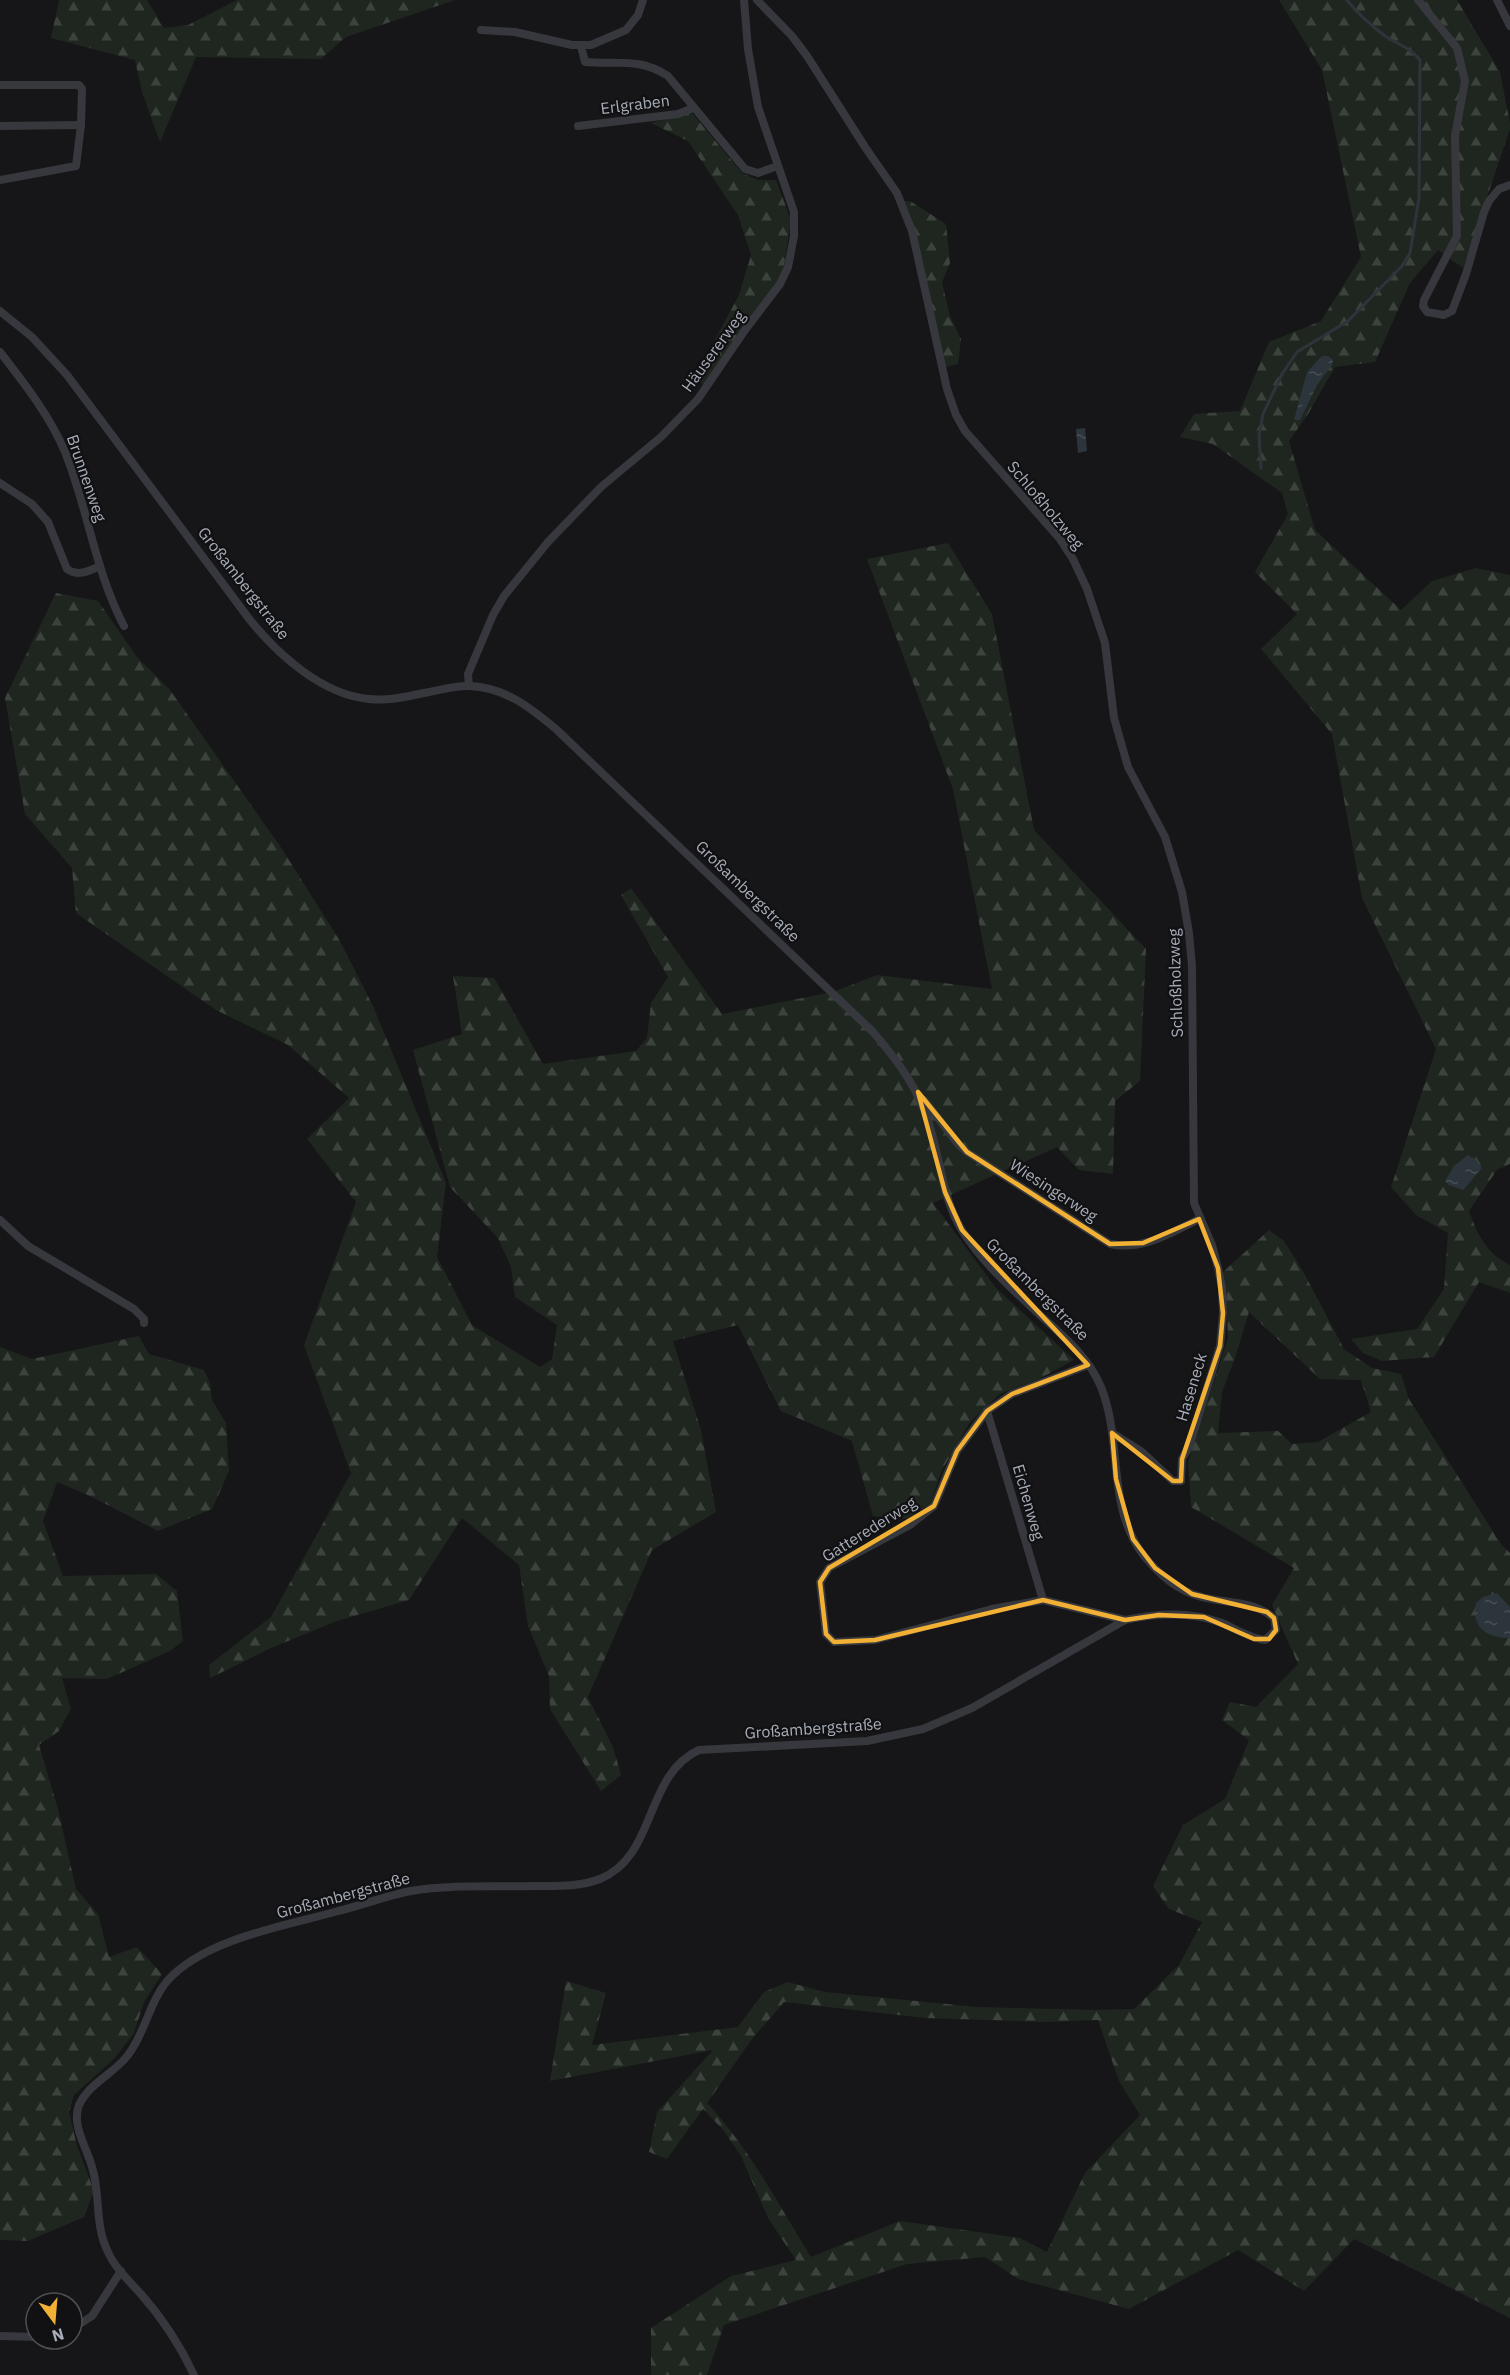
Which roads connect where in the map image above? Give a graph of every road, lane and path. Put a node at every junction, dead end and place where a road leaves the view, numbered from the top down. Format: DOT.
graph roads {
  1 [pos="643,0"];
  2 [pos="744,0"];
  3 [pos="757,0"];
  4 [pos="1418,0"];
  5 [pos="1497,0"];
  6 [pos="1510,26"];
  7 [pos="481,30"];
  8 [pos="581,46"];
  9 [pos="0,85"];
  10 [pos="693,108"];
  11 [pos="81,125"];
  12 [pos="0,126"];
  13 [pos="578,126"];
  14 [pos="778,166"];
  15 [pos="0,180"];
  16 [pos="1510,185"];
  17 [pos="0,311"];
  18 [pos="0,352"];
  19 [pos="0,483"];
  20 [pos="100,566"];
  21 [pos="124,626"];
  22 [pos="469,686"];
  23 [pos="918,1092"];
  24 [pos="1199,1219"];
  25 [pos="0,1220"];
  26 [pos="144,1323"];
  27 [pos="1088,1365"];
  28 [pos="987,1411"];
  29 [pos="1112,1433"];
  30 [pos="1043,1600"];
  31 [pos="1125,1620"];
  32 [pos="121,2271"];
  33 [pos="84,2321"];
  34 [pos="0,2336"];
  35 [pos="24,2337"];
  36 [pos="194,2375"];
  1 -- 8 [label="street"];
  2 -- 14 [label="street, Häusererweg"];
  3 -- 24 [label="street, Schloßholzweg"];
  4 -- 16 [label="street"];
  5 -- 6 [label="street"];
  7 -- 8 [label="street"];
  8 -- 10 [label="street, Erlgraben"];
  9 -- 11 [label="street"];
  10 -- 13 [label="street, Erlgraben"];
  10 -- 14 [label="street, Erlgraben"];
  11 -- 12 [label="street"];
  11 -- 15 [label="street"];
  14 -- 22 [label="street, Häusererweg"];
  17 -- 22 [label="street, Großambergstraße"];
  18 -- 20 [label="street, Brunnenweg"];
  19 -- 20 [label="street"];
  20 -- 21 [label="street, Brunnenweg"];
  22 -- 23 [label="street, Großambergstraße"];
  23 -- 24 [label="street, Wiesingerweg"];
  23 -- 27 [label="street, Großambergstraße"];
  24 -- 29 [label="street, Haseneck"];
  25 -- 26 [label="street"];
  27 -- 28 [label="street, Gatterederweg"];
  27 -- 29 [label="street, Großambergstraße"];
  28 -- 30 [label="street, Eichenweg"];
  28 -- 30 [label="street, Gatterederweg"];
  29 -- 31 [label="street, Großambergstraße"];
  30 -- 31 [label="street, Gatterederweg"];
  31 -- 32 [label="street, Großambergstraße"];
  32 -- 33 [label="street"];
  32 -- 36 [label="street, Großambergstraße"];
  34 -- 35 [label="street"];
}
